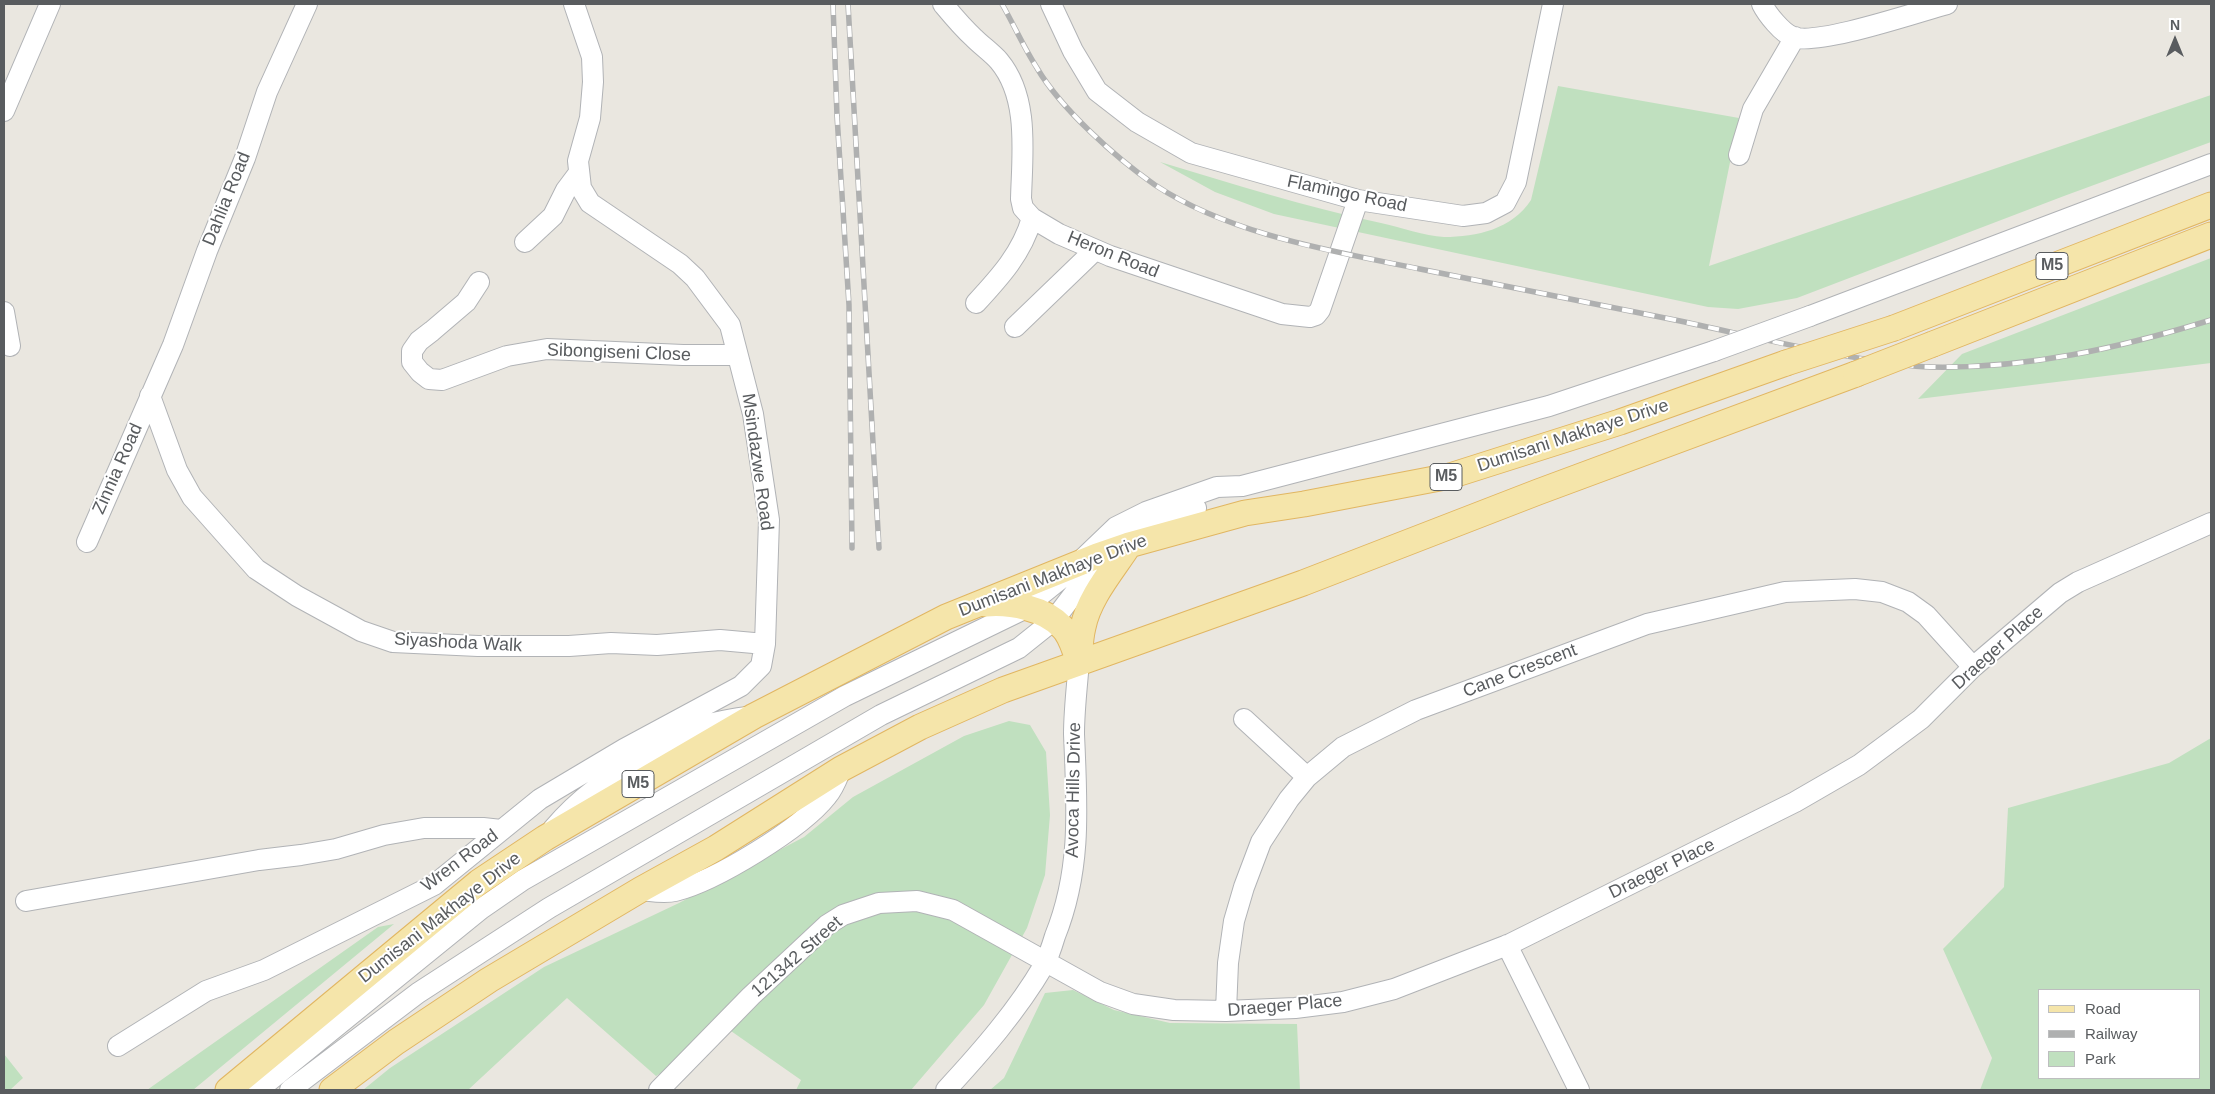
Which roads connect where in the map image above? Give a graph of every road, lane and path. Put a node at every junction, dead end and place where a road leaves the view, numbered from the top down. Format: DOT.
graph roads {
  1 [pos="50,4"];
  2 [pos="306,4"];
  3 [pos="574,4"];
  4 [pos="943,4"];
  5 [pos="1553,4"];
  6 [pos="1762,4"];
  7 [pos="1947,4"];
  8 [pos="1054,5"];
  9 [pos="1795,37"];
  10 [pos="4,111"];
  11 [pos="1739,155"];
  12 [pos="2211,164"];
  13 [pos="578,174"];
  14 [pos="1358,200"];
  15 [pos="2211,205"];
  16 [pos="1032,218"];
  17 [pos="2211,235"];
  18 [pos="525,242"];
  19 [pos="1095,250"];
  20 [pos="479,282"];
  21 [pos="976,303"];
  22 [pos="4,312"];
  23 [pos="1015,327"];
  24 [pos="10,346"];
  25 [pos="737,355"];
  26 [pos="150,396"];
  27 [pos="1242,486"];
  28 [pos="2211,523"];
  29 [pos="86,542"];
  30 [pos="1119,548"];
  31 [pos="1077,564"];
  32 [pos="979,604"];
  33 [pos="1026,608"];
  34 [pos="1054,620"];
  35 [pos="765,644"];
  36 [pos="1079,662"];
  37 [pos="761,666"];
  38 [pos="1973,666"];
  39 [pos="1244,719"];
  40 [pos="1307,777"];
  41 [pos="501,830"];
  42 [pos="26,901"];
  43 [pos="1507,945"];
  44 [pos="1045,963"];
  45 [pos="1226,1011"];
  46 [pos="118,1046"];
  47 [pos="228,1090"];
  48 [pos="258,1090"];
  49 [pos="290,1090"];
  50 [pos="332,1090"];
  51 [pos="659,1090"];
  52 [pos="946,1090"];
  53 [pos="1578,1090"];
  1 -- 10 [label="street"];
  2 -- 26 [label="street, Dahlia Road"];
  3 -- 13 [label="street, Msindazwe Road"];
  4 -- 16 [label="street"];
  5 -- 14 [label="street, Flamingo Road"];
  6 -- 9 [label="street"];
  7 -- 9 [label="street"];
  8 -- 14 [label="street, Flamingo Road"];
  9 -- 11 [label="street"];
  12 -- 27 [label="street, bridge"];
  13 -- 18 [label="street"];
  13 -- 25 [label="street, Msindazwe Road"];
  14 -- 19 [label="street, Heron Road"];
  15 -- 30 [label="main road, Dumisani Makhaye Drive / M5, bridge"];
  16 -- 19 [label="street, Heron Road"];
  16 -- 21 [label="street"];
  17 -- 36 [label="main road, Dumisani Makhaye Drive / M5, bridge"];
  19 -- 23 [label="street"];
  20 -- 25 [label="street, Sibongiseni Close"];
  22 -- 24 [label="street"];
  25 -- 35 [label="street, Msindazwe Road"];
  26 -- 29 [label="street, Zinnia Road"];
  26 -- 35 [label="street, Siyashoda Walk"];
  27 -- 30 [label="street"];
  27 -- 31 [label="street"];
  28 -- 38 [label="street, Draeger Place"];
  30 -- 31 [label="main road, Dumisani Makhaye Drive / M5"];
  30 -- 34 [label="street"];
  30 -- 36 [label="main road"];
  31 -- 32 [label="main road, Dumisani Makhaye Drive / M5"];
  31 -- 33 [label="street"];
  32 -- 33 [label="main road"];
  32 -- 47 [label="main road, Dumisani Makhaye Drive / M5"];
  33 -- 34 [label="main road"];
  33 -- 48 [label="street"];
  34 -- 36 [label="main road"];
  34 -- 49 [label="street"];
  35 -- 37 [label="street, Msindazwe Road"];
  36 -- 44 [label="street, Avoca Hills Drive"];
  36 -- 50 [label="main road, Dumisani Makhaye Drive / M5"];
  37 -- 41 [label="street, Wren Road"];
  38 -- 40 [label="street, Cane Crescent"];
  38 -- 43 [label="street, Draeger Place"];
  39 -- 40 [label="street"];
  40 -- 45 [label="street, Cane Crescent"];
  41 -- 42 [label="street"];
  41 -- 46 [label="street, Wren Road"];
  43 -- 45 [label="street, Draeger Place"];
  43 -- 53 [label="street"];
  44 -- 45 [label="street, Draeger Place"];
  44 -- 51 [label="street, 121342 Street"];
  44 -- 52 [label="street, Avoca Hills Drive"];
}
